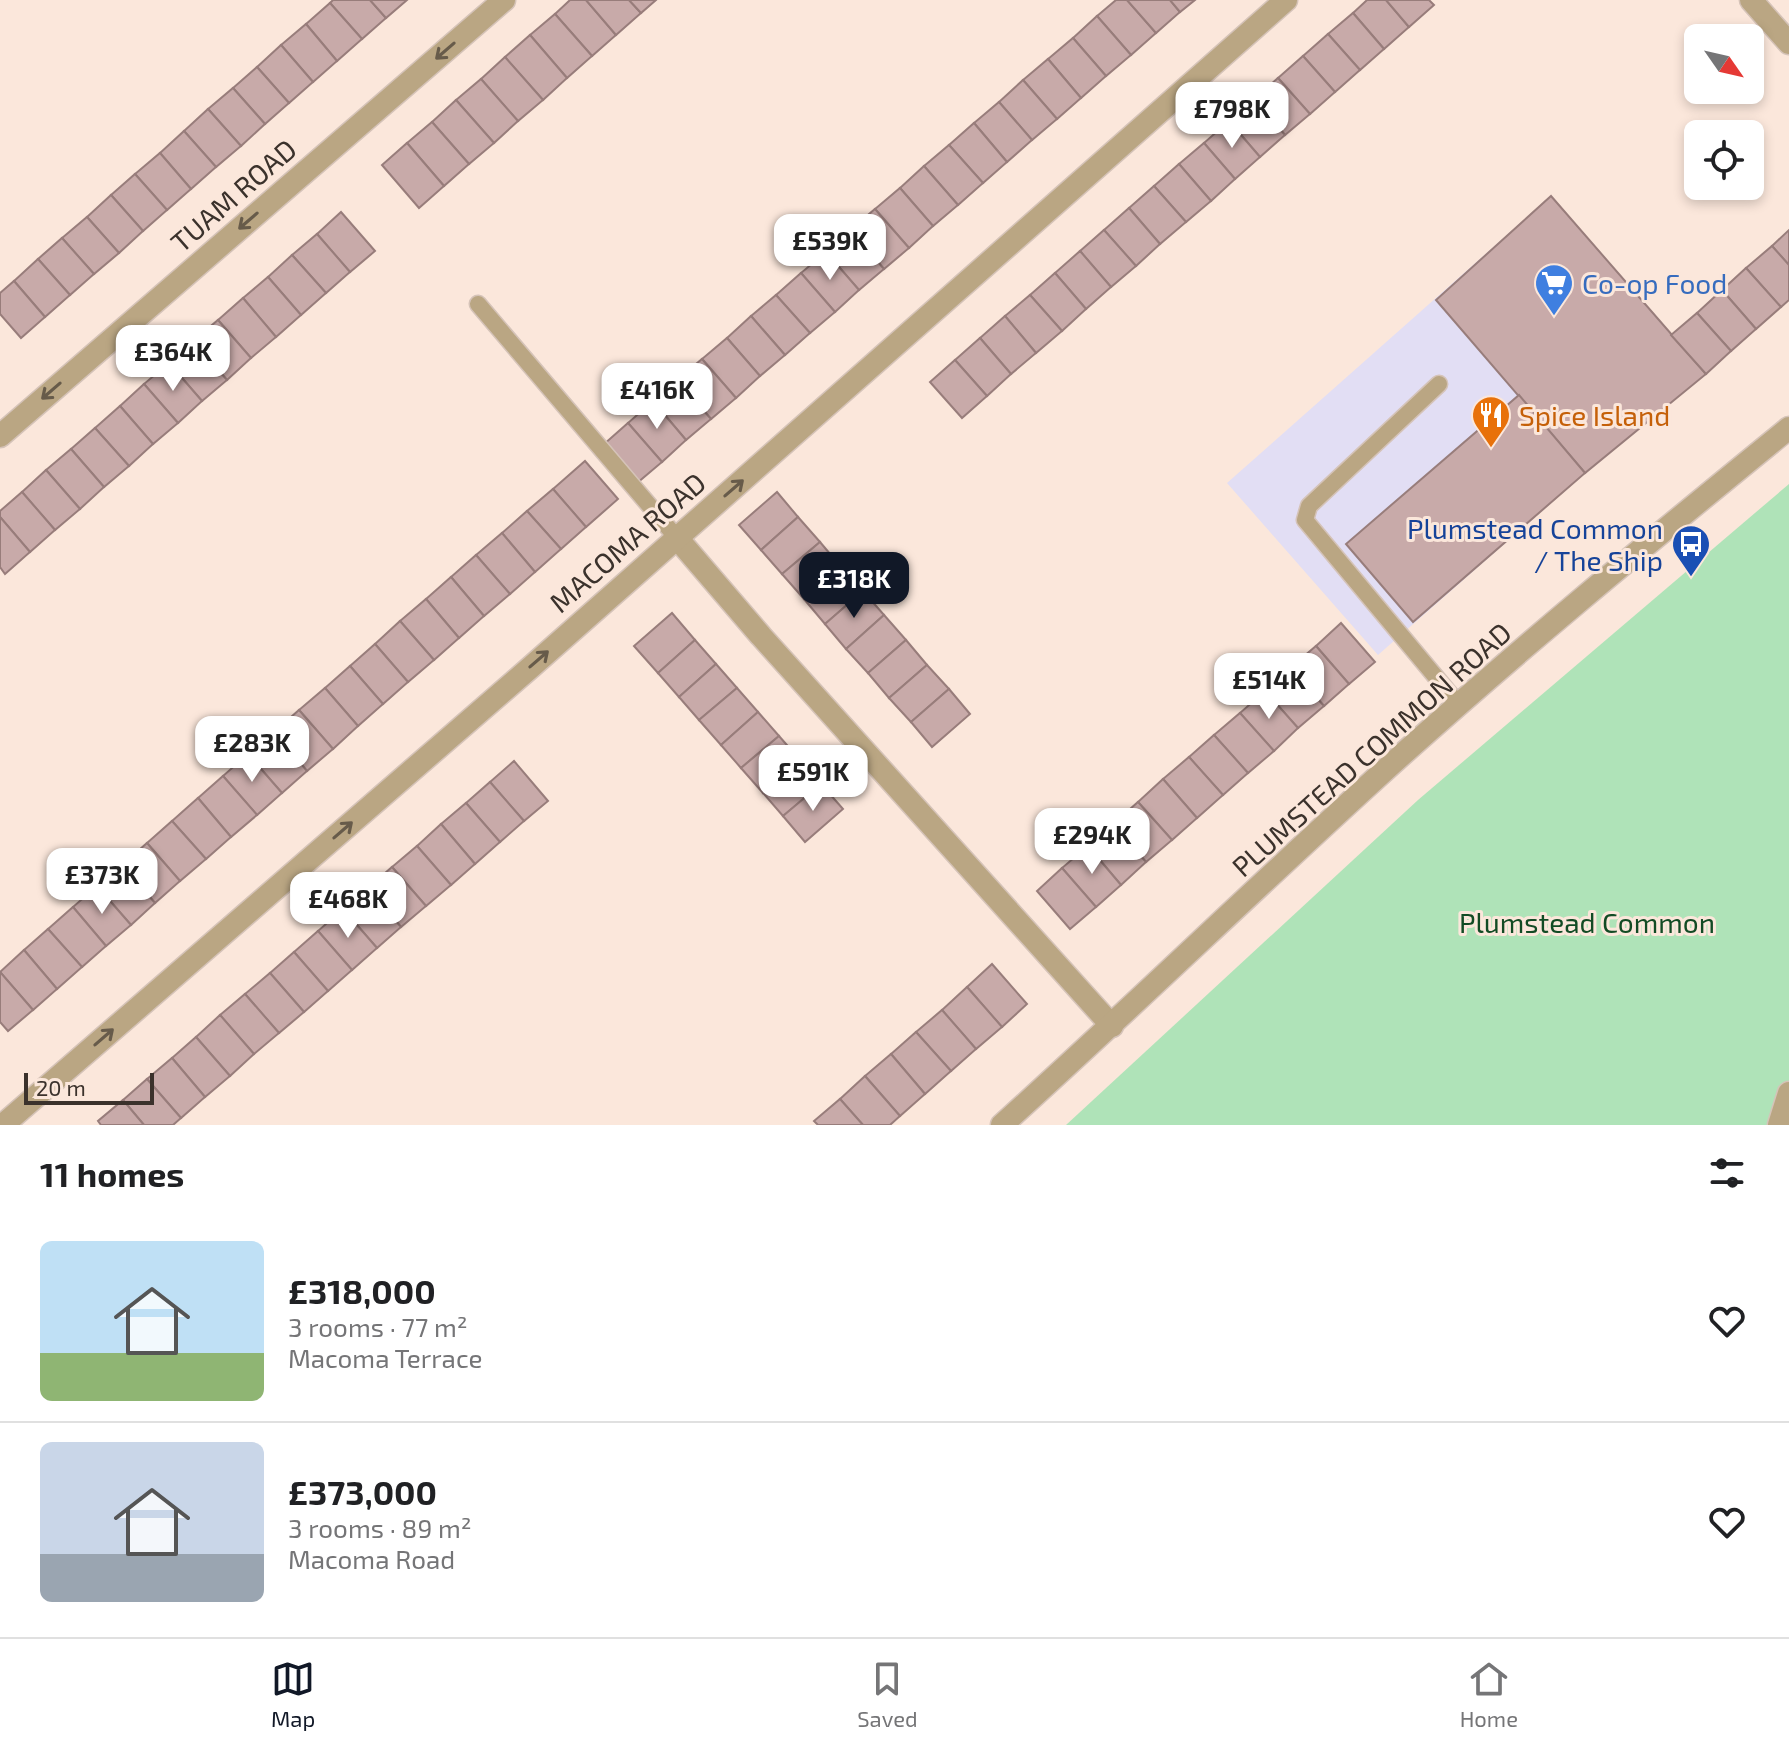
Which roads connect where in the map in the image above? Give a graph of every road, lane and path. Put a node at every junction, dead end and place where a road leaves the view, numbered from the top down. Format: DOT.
graph roads {
  1 [pos="504,0"];
  2 [pos="1286,0"];
  3 [pos="1751,0"];
  4 [pos="1789,43"];
  5 [pos="478,304"];
  6 [pos="1439,384"];
  7 [pos="3,426"];
  8 [pos="1789,428"];
  9 [pos="677,538"];
  10 [pos="1460,706"];
  11 [pos="1112,1026"];
  12 [pos="1789,1093"];
  13 [pos="3,1125"];
  14 [pos="1002,1125"];
  15 [pos="1779,1125"];
  1 -- 7 [label="street, TUAM ROAD, one-way"];
  9 -- 2 [label="street, MACOMA ROAD, one-way"];
  3 -- 4 [label="street"];
  5 -- 9 [label="lane"];
  6 -- 10 [label="lane"];
  8 -- 10 [label="street, PLUMSTEAD COMMON ROAD"];
  9 -- 11 [label="street"];
  13 -- 9 [label="street, MACOMA ROAD, one-way"];
  10 -- 11 [label="street, PLUMSTEAD COMMON ROAD"];
  11 -- 14 [label="street, PLUMSTEAD COMMON ROAD"];
  12 -- 15 [label="street"];
}
